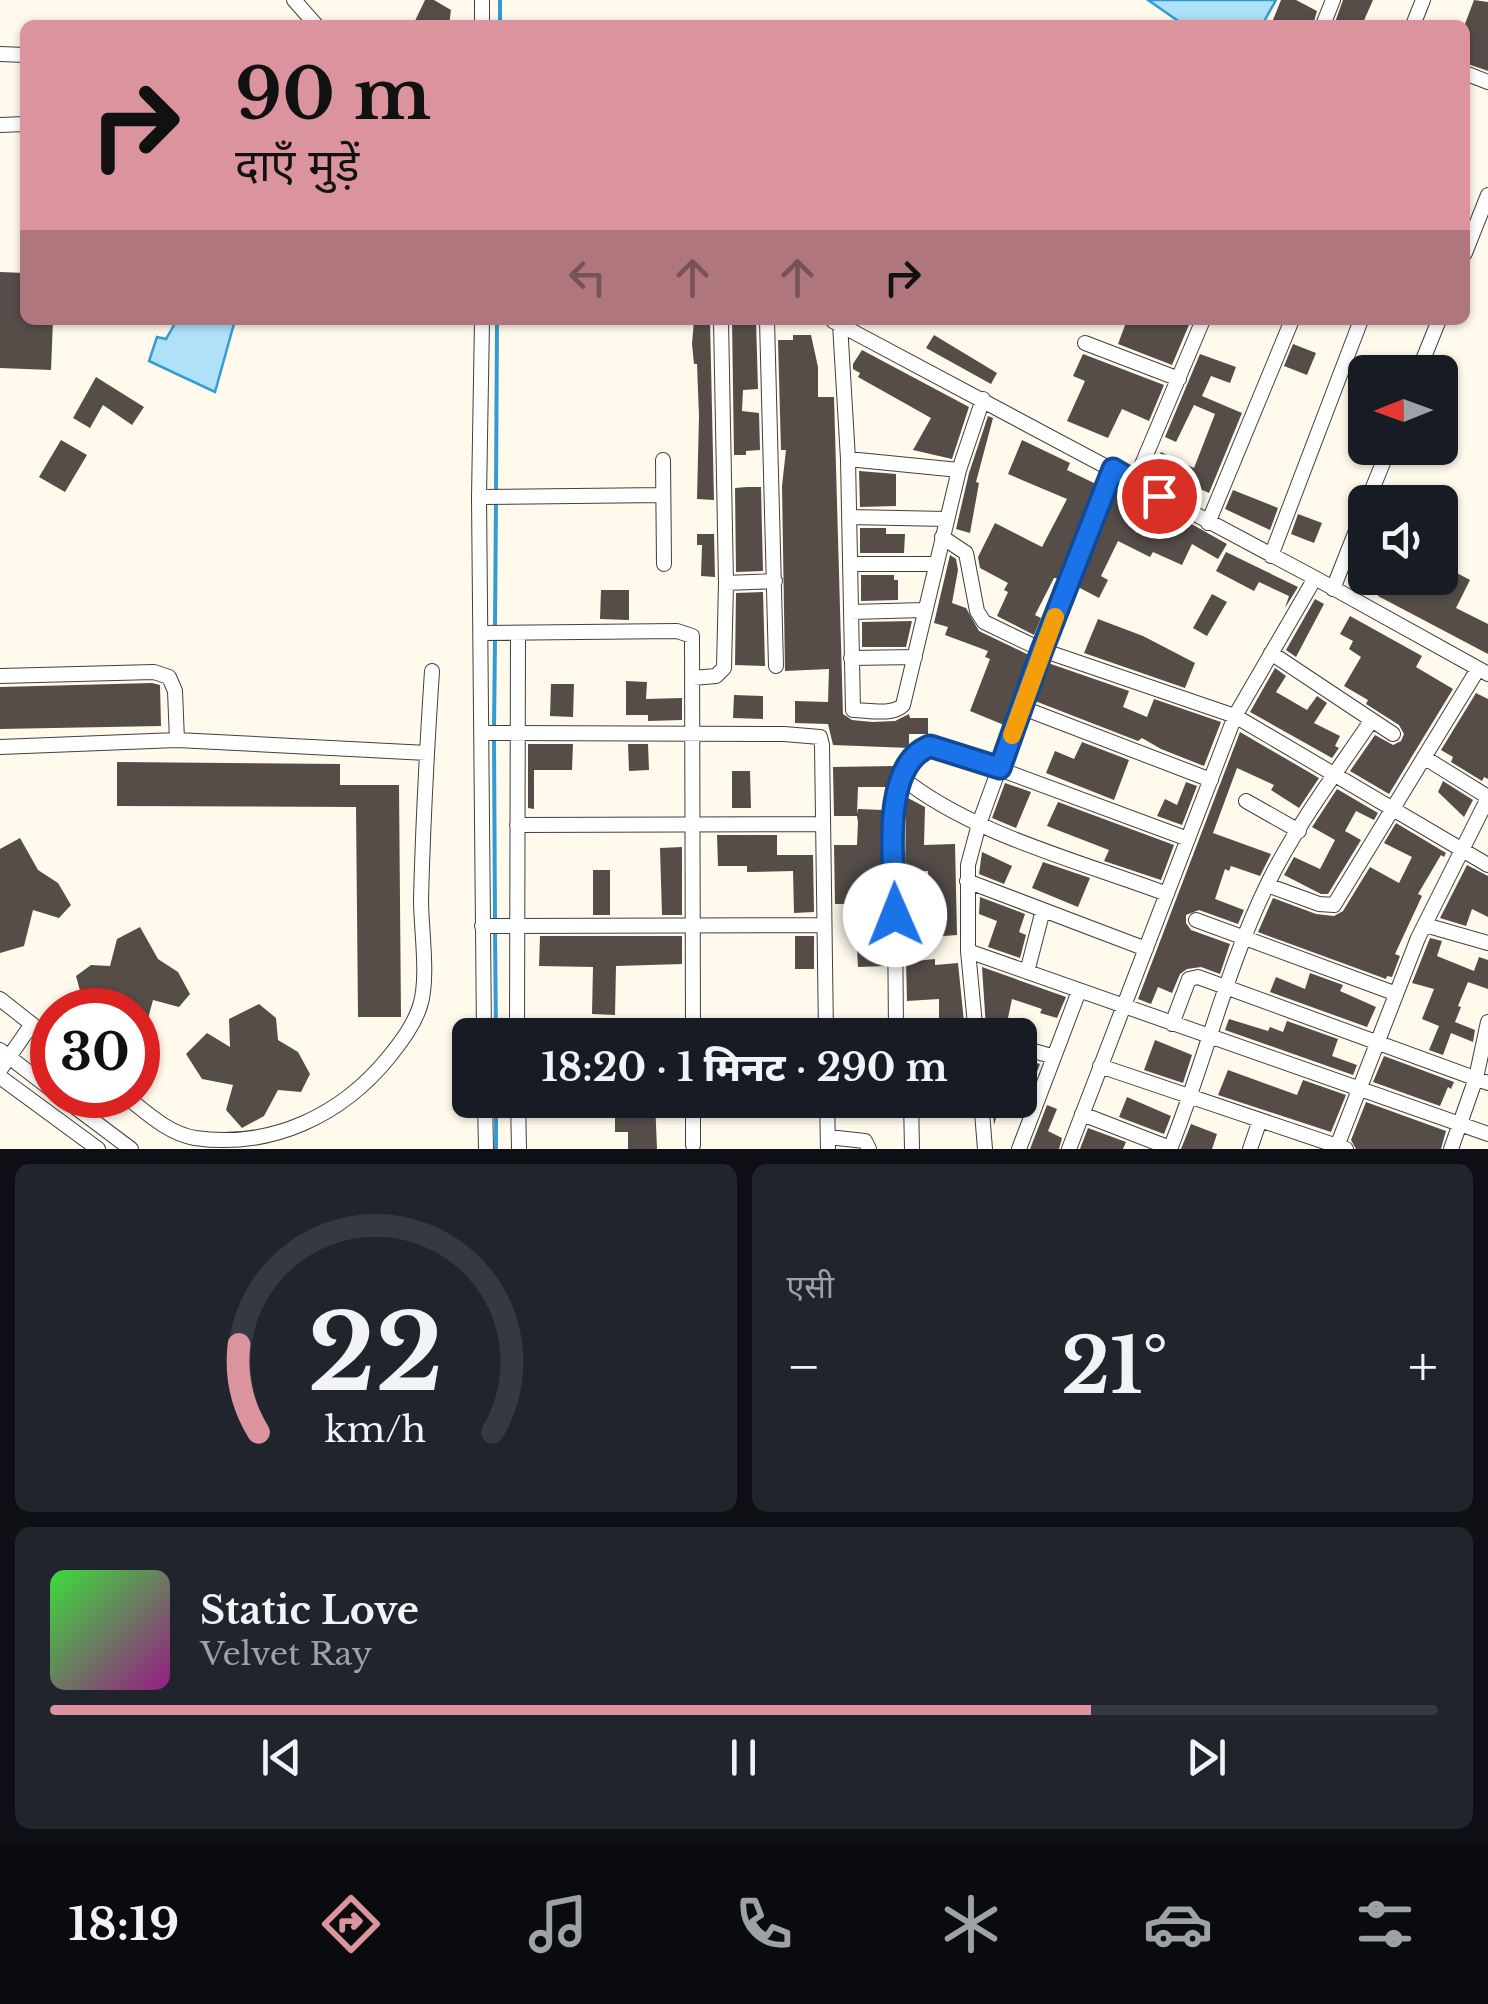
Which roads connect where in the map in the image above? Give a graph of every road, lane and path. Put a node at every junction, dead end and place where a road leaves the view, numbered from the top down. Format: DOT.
graph roads {
  1 [pos="294,0"];
  2 [pos="312,20"];
  3 [pos="1488,195"];
  4 [pos="1470,241"];
  5 [pos="482,325"];
  6 [pos="721,325"];
  7 [pos="767,325"];
  8 [pos="836,325"];
  9 [pos="842,325"];
  10 [pos="1200,325"];
  11 [pos="1290,325"];
  12 [pos="1358,325"];
  13 [pos="1437,325"];
  14 [pos="1085,343"];
  15 [pos="1425,355"];
  16 [pos="1178,380"];
  17 [pos="983,399"];
  18 [pos="663,460"];
  19 [pos="848,460"];
  20 [pos="1113,469"];
  21 [pos="959,470"];
  22 [pos="1135,482"];
  23 [pos="663,495"];
  24 [pos="479,497"];
  25 [pos="849,517"];
  26 [pos="947,519"];
  27 [pos="1208,523"];
  28 [pos="942,537"];
  29 [pos="1348,551"];
  30 [pos="1272,556"];
  31 [pos="664,564"];
  32 [pos="850,564"];
  33 [pos="935,564"];
  34 [pos="1315,578"];
  35 [pos="775,580"];
  36 [pos="726,583"];
  37 [pos="1333,590"];
  38 [pos="924,610"];
  39 [pos="851,612"];
  40 [pos="480,633"];
  41 [pos="518,633"];
  42 [pos="1042,650"];
  43 [pos="1272,653"];
  44 [pos="852,658"];
  45 [pos="915,658"];
  46 [pos="776,666"];
  47 [pos="432,671"];
  48 [pos="1483,672"];
  49 [pos="0,676"];
  50 [pos="693,678"];
  51 [pos="1023,708"];
  52 [pos="1235,716"];
  53 [pos="1372,721"];
  54 [pos="482,734"];
  55 [pos="518,734"];
  56 [pos="1393,734"];
  57 [pos="693,736"];
  58 [pos="177,740"];
  59 [pos="0,747"];
  60 [pos="427,753"];
  61 [pos="1426,758"];
  62 [pos="1000,768"];
  63 [pos="1333,776"];
  64 [pos="901,777"];
  65 [pos="1210,780"];
  66 [pos="1488,797"];
  67 [pos="1246,801"];
  68 [pos="1394,811"];
  69 [pos="693,824"];
  70 [pos="822,824"];
  71 [pos="978,824"];
  72 [pos="518,825"];
  73 [pos="1299,831"];
  74 [pos="1188,839"];
  75 [pos="1462,850"];
  76 [pos="1488,865"];
  77 [pos="967,881"];
  78 [pos="1267,885"];
  79 [pos="1167,894"];
  80 [pos="1044,910"];
  81 [pos="1196,920"];
  82 [pos="517,925"];
  83 [pos="693,925"];
  84 [pos="824,925"];
  85 [pos="1424,925"];
  86 [pos="490,926"];
  87 [pos="1244,936"];
  88 [pos="1488,943"];
  89 [pos="1146,948"];
  90 [pos="968,952"];
  91 [pos="1027,972"];
  92 [pos="1228,988"];
  93 [pos="1078,991"];
  94 [pos="1394,993"];
  95 [pos="1123,1006"];
  96 [pos="3,1007"];
  97 [pos="485,1018"];
  98 [pos="517,1018"];
  99 [pos="693,1018"];
  100 [pos="826,1018"];
  101 [pos="902,1018"];
  102 [pos="975,1018"];
  103 [pos="1488,1022"];
  104 [pos="30,1023"];
  105 [pos="1172,1024"];
  106 [pos="30,1027"];
  107 [pos="1212,1038"];
  108 [pos="1376,1041"];
  109 [pos="1037,1052"];
  110 [pos="1052,1056"];
  111 [pos="2,1064"];
  112 [pos="1100,1066"];
  113 [pos="30,1079"];
  114 [pos="1482,1080"];
  115 [pos="1360,1090"];
  116 [pos="1191,1097"];
  117 [pos="1082,1114"];
  118 [pos="90,1118"];
  119 [pos="154,1118"];
  120 [pos="485,1118"];
  121 [pos="518,1118"];
  122 [pos="693,1118"];
  123 [pos="827,1118"];
  124 [pos="911,1118"];
  125 [pos="982,1118"];
  126 [pos="1260,1120"];
  127 [pos="1461,1124"];
  128 [pos="1488,1134"];
  129 [pos="828,1143"];
  130 [pos="693,1145"];
  131 [pos="1170,1148"];
  132 [pos="1340,1148"];
  133 [pos="98,1149"];
  134 [pos="131,1149"];
  135 [pos="486,1149"];
  136 [pos="519,1149"];
  137 [pos="869,1149"];
  138 [pos="912,1149"];
  139 [pos="984,1149"];
  140 [pos="1019,1149"];
  141 [pos="1069,1149"];
  142 [pos="1250,1149"];
  143 [pos="1451,1149"];
  1 -- 2 [label="street"];
  3 -- 4 [label="street"];
  5 -- 24 [label="street"];
  6 -- 36 [label="street"];
  7 -- 35 [label="street"];
  8 -- 19 [label="street"];
  9 -- 17 [label="street"];
  10 -- 16 [label="street"];
  11 -- 27 [label="street"];
  12 -- 30 [label="street"];
  13 -- 15 [label="street"];
  14 -- 16 [label="street"];
  16 -- 22 [label="street"];
  17 -- 20 [label="street"];
  17 -- 21 [label="street"];
  18 -- 23 [label="street"];
  19 -- 21 [label="street"];
  19 -- 25 [label="street"];
  20 -- 22 [label="street"];
  20 -- 42 [label="street"];
  21 -- 26 [label="street"];
  22 -- 27 [label="street"];
  23 -- 24 [label="street"];
  23 -- 31 [label="street"];
  24 -- 40 [label="street"];
  25 -- 26 [label="street"];
  25 -- 32 [label="street"];
  26 -- 28 [label="street"];
  27 -- 30 [label="street"];
  28 -- 33 [label="street"];
  28 -- 42 [label="street"];
  29 -- 37 [label="street"];
  30 -- 34 [label="street"];
  32 -- 33 [label="street"];
  32 -- 39 [label="street"];
  33 -- 38 [label="street"];
  34 -- 37 [label="street"];
  34 -- 43 [label="street"];
  35 -- 36 [label="street"];
  35 -- 46 [label="street"];
  36 -- 50 [label="street"];
  37 -- 48 [label="street"];
  38 -- 39 [label="street"];
  38 -- 45 [label="street"];
  39 -- 44 [label="street"];
  40 -- 41 [label="street"];
  40 -- 54 [label="street"];
  41 -- 50 [label="street"];
  41 -- 55 [label="street"];
  42 -- 51 [label="street"];
  42 -- 52 [label="street"];
  43 -- 52 [label="street"];
  43 -- 53 [label="street"];
  44 -- 45 [label="street"];
  44 -- 45 [label="street"];
  47 -- 60 [label="street"];
  48 -- 61 [label="street"];
  49 -- 58 [label="street"];
  50 -- 57 [label="street"];
  51 -- 62 [label="street"];
  51 -- 65 [label="street"];
  52 -- 63 [label="street"];
  52 -- 65 [label="street"];
  53 -- 56 [label="street"];
  53 -- 63 [label="street"];
  54 -- 55 [label="street"];
  54 -- 86 [label="street"];
  55 -- 57 [label="street"];
  55 -- 72 [label="street"];
  57 -- 69 [label="street"];
  57 -- 70 [label="street"];
  58 -- 59 [label="street"];
  58 -- 60 [label="street"];
  60 -- 119 [label="street"];
  61 -- 66 [label="street"];
  61 -- 68 [label="street"];
  62 -- 64 [label="street"];
  62 -- 71 [label="street"];
  62 -- 74 [label="street"];
  63 -- 68 [label="street"];
  63 -- 73 [label="street"];
  64 -- 71 [label="street"];
  64 -- 101 [label="street"];
  65 -- 74 [label="street"];
  66 -- 75 [label="street"];
  67 -- 73 [label="street"];
  68 -- 75 [label="street"];
  68 -- 78 [label="street"];
  69 -- 70 [label="street"];
  69 -- 72 [label="street"];
  69 -- 83 [label="street"];
  70 -- 84 [label="street"];
  71 -- 77 [label="street"];
  71 -- 79 [label="street"];
  72 -- 82 [label="street"];
  73 -- 78 [label="street"];
  74 -- 79 [label="street"];
  75 -- 76 [label="street"];
  75 -- 85 [label="street"];
  77 -- 80 [label="street"];
  77 -- 90 [label="street"];
  78 -- 87 [label="street"];
  79 -- 89 [label="street"];
  80 -- 89 [label="street"];
  80 -- 91 [label="street"];
  81 -- 87 [label="street"];
  82 -- 83 [label="street"];
  82 -- 86 [label="street"];
  82 -- 98 [label="street"];
  83 -- 84 [label="street"];
  83 -- 99 [label="street"];
  84 -- 100 [label="street"];
  85 -- 88 [label="street"];
  85 -- 94 [label="street"];
  86 -- 97 [label="street"];
  87 -- 92 [label="street"];
  87 -- 94 [label="street"];
  89 -- 95 [label="street"];
  90 -- 91 [label="street"];
  90 -- 102 [label="street"];
  91 -- 93 [label="street"];
  92 -- 105 [label="street"];
  92 -- 107 [label="street"];
  92 -- 108 [label="street"];
  93 -- 95 [label="street"];
  93 -- 110 [label="street"];
  94 -- 108 [label="street"];
  95 -- 105 [label="street"];
  95 -- 112 [label="street"];
  96 -- 104 [label="street"];
  103 -- 114 [label="street"];
  105 -- 107 [label="street"];
  106 -- 111 [label="street"];
  107 -- 115 [label="street"];
  107 -- 116 [label="street"];
  108 -- 114 [label="street"];
  108 -- 115 [label="street"];
  109 -- 110 [label="street"];
  110 -- 140 [label="street"];
  111 -- 113 [label="street"];
  111 -- 133 [label="street"];
  112 -- 116 [label="street"];
  112 -- 117 [label="street"];
  114 -- 127 [label="street"];
  115 -- 127 [label="street"];
  115 -- 132 [label="street"];
  116 -- 126 [label="street"];
  116 -- 131 [label="street"];
  117 -- 131 [label="street"];
  117 -- 141 [label="street"];
  118 -- 134 [label="street"];
  120 -- 135 [label="street"];
  121 -- 136 [label="street"];
  122 -- 130 [label="street"];
  123 -- 129 [label="street"];
  124 -- 138 [label="street"];
  125 -- 139 [label="street"];
  126 -- 132 [label="street"];
  126 -- 142 [label="street"];
  127 -- 128 [label="street"];
  127 -- 143 [label="street"];
  129 -- 137 [label="street"];
}
